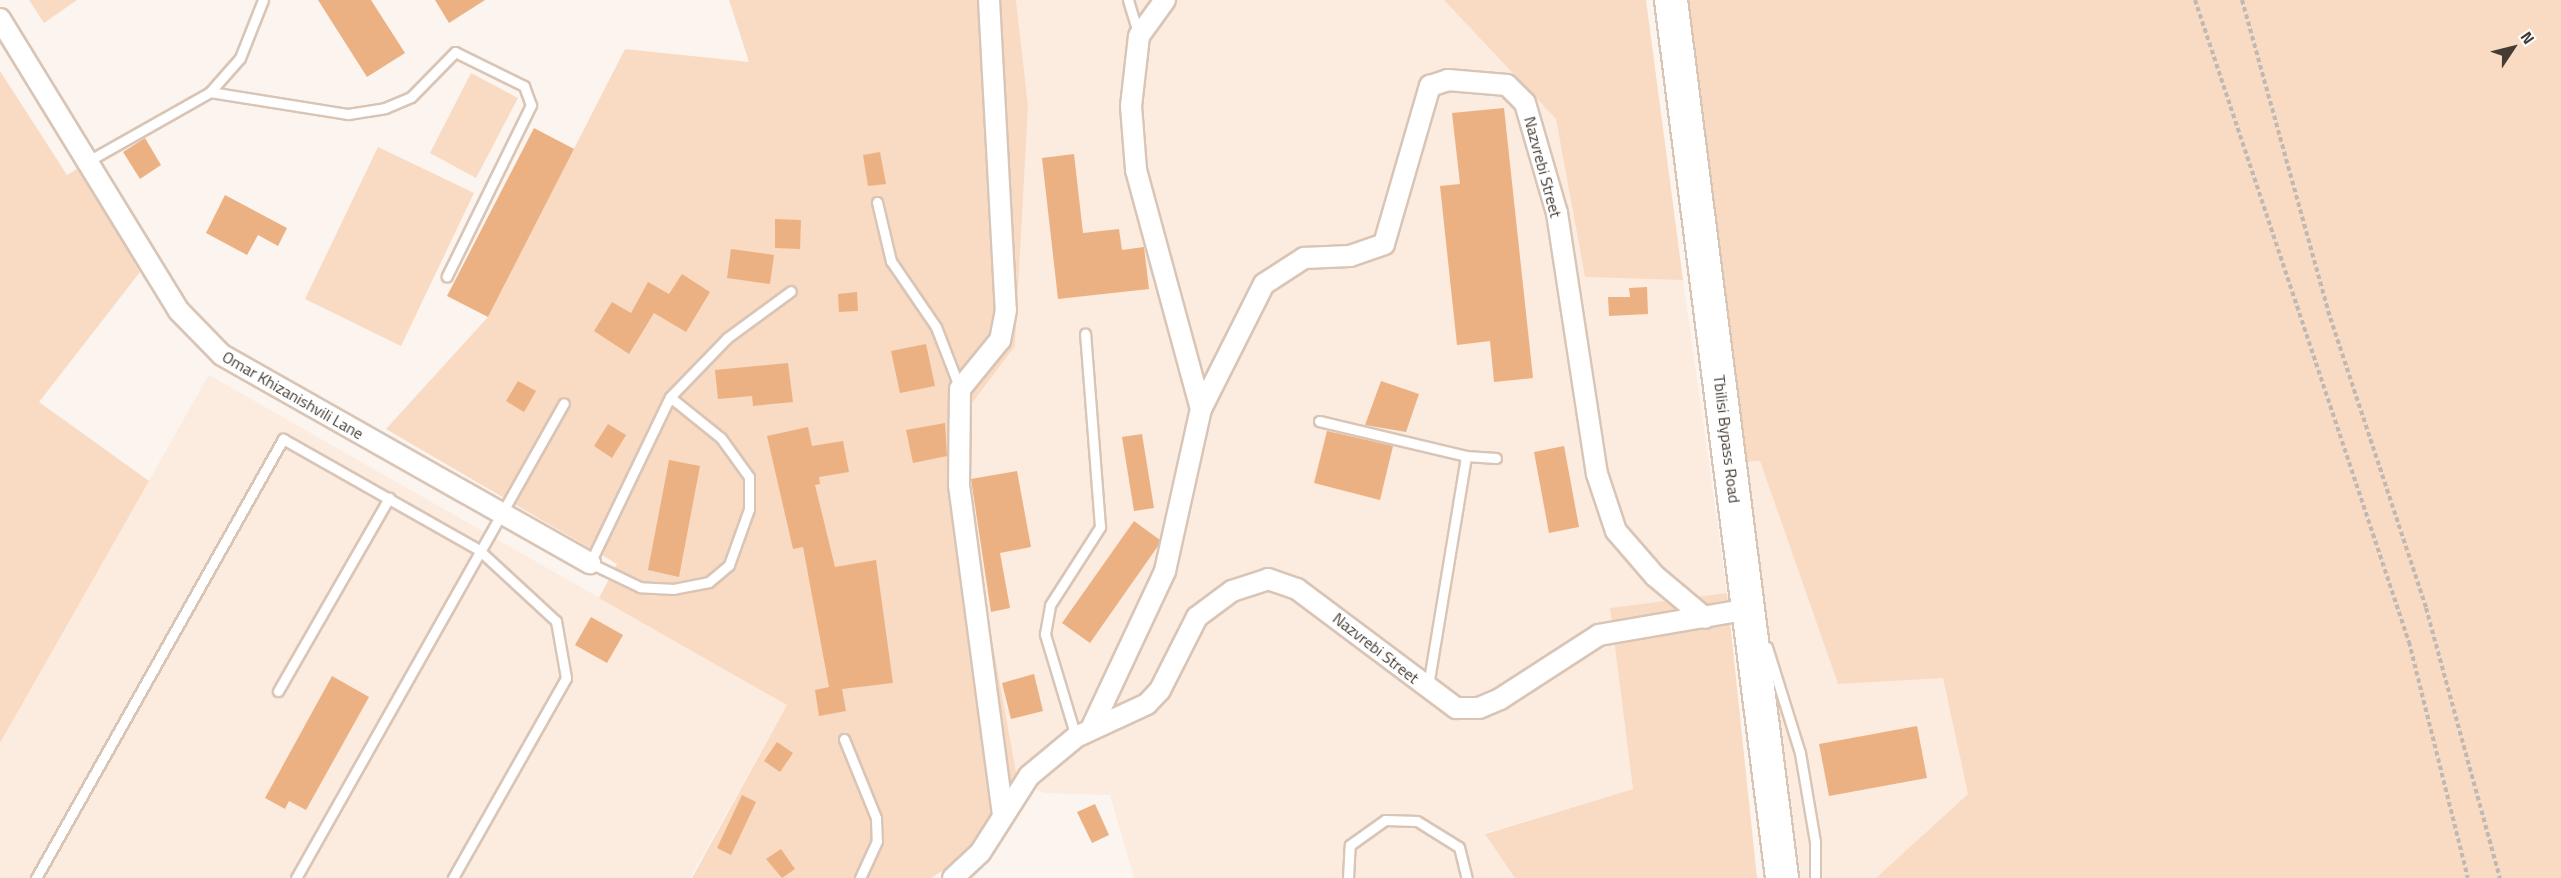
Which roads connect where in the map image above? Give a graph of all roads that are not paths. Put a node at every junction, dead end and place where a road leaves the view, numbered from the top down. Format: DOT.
graph roads {
  1 [pos="263,0"];
  2 [pos="989,0"];
  3 [pos="1128,0"];
  4 [pos="1165,0"];
  5 [pos="1671,0"];
  6 [pos="0,19"];
  7 [pos="1139,36"];
  8 [pos="210,92"];
  9 [pos="90,160"];
  10 [pos="876,202"];
  11 [pos="447,276"];
  12 [pos="791,291"];
  13 [pos="1085,334"];
  14 [pos="960,389"];
  15 [pos="670,397"];
  16 [pos="564,403"];
  17 [pos="1201,409"];
  18 [pos="1320,421"];
  19 [pos="1466,456"];
  20 [pos="1496,458"];
  21 [pos="389,498"];
  22 [pos="499,514"];
  23 [pos="479,550"];
  24 [pos="1742,553"];
  25 [pos="590,563"];
  26 [pos="1749,609"];
  27 [pos="1705,618"];
  28 [pos="1428,689"];
  29 [pos="278,691"];
  30 [pos="1084,732"];
  31 [pos="844,739"];
  32 [pos="1004,815"];
  33 [pos="36,878"];
  34 [pos="296,878"];
  35 [pos="453,878"];
  36 [pos="860,878"];
  37 [pos="953,878"];
  38 [pos="1348,878"];
  39 [pos="1467,878"];
  40 [pos="1782,878"];
  41 [pos="1815,878"];
  1 -- 8 [label="lane"];
  2 -- 14 [label="street"];
  3 -- 7 [label="lane"];
  4 -- 7 [label="street, Nazvrebi Street"];
  5 -- 24 [label="highway, Tbilisi Bypass Road"];
  6 -- 9 [label="street, Omar Khizanishvili Lane"];
  7 -- 17 [label="street, Nazvrebi Street"];
  8 -- 9 [label="lane"];
  8 -- 11 [label="lane"];
  9 -- 22 [label="street, Omar Khizanishvili Lane"];
  10 -- 14 [label="lane"];
  12 -- 15 [label="lane"];
  13 -- 30 [label="lane"];
  14 -- 32 [label="street"];
  15 -- 25 [label="lane"];
  15 -- 25 [label="lane"];
  16 -- 22 [label="lane"];
  17 -- 27 [label="street, Nazvrebi Street"];
  17 -- 30 [label="street, Nazvrebi Street"];
  18 -- 19 [label="lane"];
  19 -- 20 [label="lane"];
  19 -- 28 [label="lane"];
  21 -- 23 [label="lane"];
  21 -- 29 [label="lane"];
  21 -- 33 [label="lane"];
  22 -- 23 [label="lane"];
  22 -- 25 [label="street, Omar Khizanishvili Lane"];
  23 -- 34 [label="lane"];
  23 -- 35 [label="lane"];
  24 -- 26 [label="highway, Tbilisi Bypass Road"];
  24 -- 41 [label="lane"];
  26 -- 27 [label="street, Nazvrebi Street"];
  26 -- 40 [label="highway, Tbilisi Bypass Road"];
  27 -- 28 [label="street, Nazvrebi Street"];
  28 -- 30 [label="street, Nazvrebi Street"];
  30 -- 32 [label="street, Nazvrebi Street"];
  31 -- 36 [label="lane"];
  32 -- 37 [label="street, Nazvrebi Street"];
  38 -- 39 [label="lane"];
}
